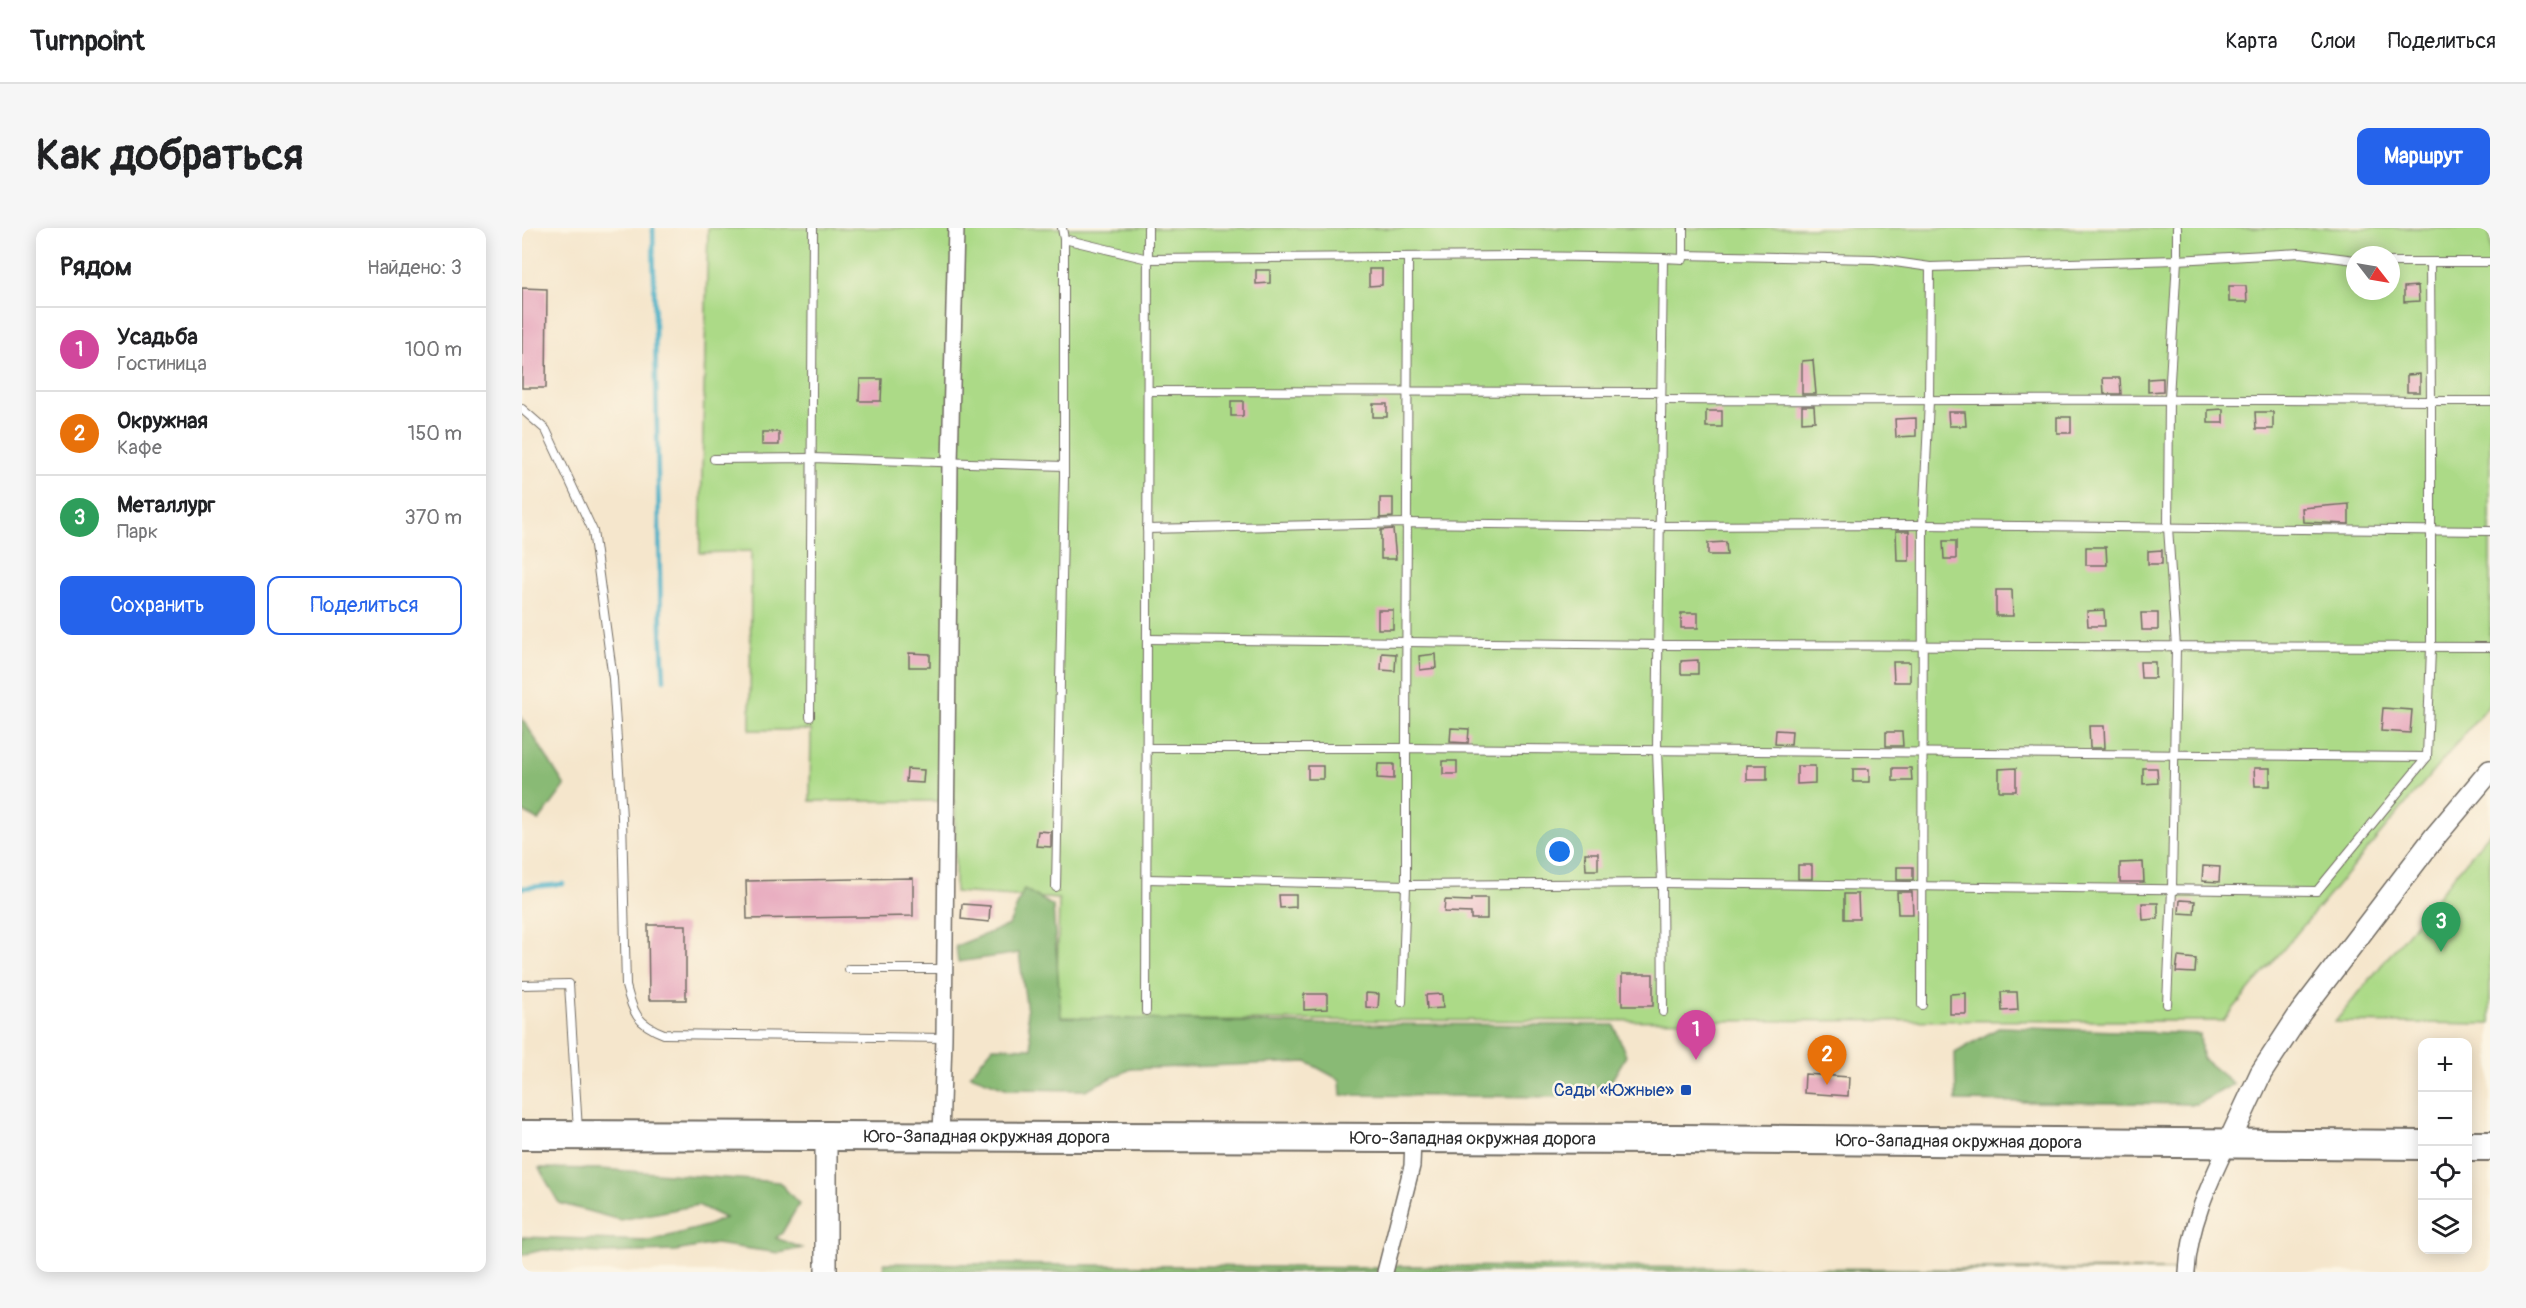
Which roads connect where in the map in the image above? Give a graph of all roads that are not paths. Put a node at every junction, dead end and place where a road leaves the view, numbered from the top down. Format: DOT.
graph roads {
  1 [pos="813,228"];
  2 [pos="956,228"];
  3 [pos="1062,228"];
  4 [pos="1148,228"];
  5 [pos="1683,228"];
  6 [pos="2177,228"];
  7 [pos="1064,239"];
  8 [pos="1683,255"];
  9 [pos="1408,256"];
  10 [pos="1663,258"];
  11 [pos="1148,259"];
  12 [pos="2346,259"];
  13 [pos="2177,260"];
  14 [pos="2400,262"];
  15 [pos="2430,262"];
  16 [pos="2490,262"];
  17 [pos="1930,267"];
  18 [pos="1148,391"];
  19 [pos="1407,391"];
  20 [pos="1661,396"];
  21 [pos="2169,398"];
  22 [pos="2431,400"];
  23 [pos="1929,401"];
  24 [pos="2490,401"];
  25 [pos="522,410"];
  26 [pos="812,458"];
  27 [pos="714,459"];
  28 [pos="951,463"];
  29 [pos="1064,466"];
  30 [pos="1407,523"];
  31 [pos="1923,525"];
  32 [pos="1659,526"];
  33 [pos="2168,528"];
  34 [pos="1147,530"];
  35 [pos="2432,531"];
  36 [pos="2490,531"];
  37 [pos="1148,639"];
  38 [pos="1408,642"];
  39 [pos="1658,645"];
  40 [pos="1923,646"];
  41 [pos="2176,647"];
  42 [pos="2490,647"];
  43 [pos="2431,648"];
  44 [pos="810,717"];
  45 [pos="1148,748"];
  46 [pos="1406,748"];
  47 [pos="1657,750"];
  48 [pos="1923,754"];
  49 [pos="2173,756"];
  50 [pos="2427,757"];
  51 [pos="2490,771"];
  52 [pos="1147,879"];
  53 [pos="1662,883"];
  54 [pos="1407,885"];
  55 [pos="1922,885"];
  56 [pos="1056,887"];
  57 [pos="2172,889"];
  58 [pos="849,969"];
  59 [pos="944,969"];
  60 [pos="522,985"];
  61 [pos="1402,1002"];
  62 [pos="2167,1004"];
  63 [pos="1922,1005"];
  64 [pos="1146,1011"];
  65 [pos="1663,1012"];
  66 [pos="944,1038"];
  67 [pos="522,1135"];
  68 [pos="579,1136"];
  69 [pos="826,1137"];
  70 [pos="941,1137"];
  71 [pos="1413,1139"];
  72 [pos="2228,1144"];
  73 [pos="2418,1145"];
  74 [pos="2472,1146"];
  75 [pos="2490,1146"];
  76 [pos="826,1272"];
  77 [pos="1385,1272"];
  78 [pos="2187,1272"];
  1 -- 26 [label="lane"];
  2 -- 28 [label="street"];
  3 -- 7 [label="lane"];
  4 -- 11 [label="lane"];
  5 -- 8 [label="lane"];
  6 -- 13 [label="lane"];
  7 -- 11 [label="lane"];
  7 -- 29 [label="lane"];
  8 -- 10 [label="lane"];
  8 -- 17 [label="lane"];
  9 -- 10 [label="lane"];
  9 -- 11 [label="lane"];
  9 -- 19 [label="lane"];
  10 -- 20 [label="lane"];
  11 -- 18 [label="lane"];
  12 -- 13 [label="lane"];
  13 -- 17 [label="lane"];
  13 -- 21 [label="lane"];
  14 -- 15 [label="lane"];
  15 -- 16 [label="lane"];
  15 -- 22 [label="lane"];
  17 -- 23 [label="lane"];
  18 -- 19 [label="lane"];
  18 -- 34 [label="lane"];
  19 -- 20 [label="lane"];
  19 -- 30 [label="lane"];
  20 -- 23 [label="lane"];
  20 -- 32 [label="lane"];
  21 -- 22 [label="lane"];
  21 -- 23 [label="lane"];
  21 -- 33 [label="lane"];
  22 -- 24 [label="lane"];
  22 -- 35 [label="lane"];
  23 -- 31 [label="lane"];
  25 -- 66 [label="lane"];
  26 -- 27 [label="lane"];
  26 -- 28 [label="lane"];
  26 -- 44 [label="lane"];
  28 -- 29 [label="lane"];
  28 -- 59 [label="street"];
  29 -- 56 [label="lane"];
  30 -- 32 [label="lane"];
  30 -- 34 [label="lane"];
  30 -- 38 [label="lane"];
  31 -- 32 [label="lane"];
  31 -- 33 [label="lane"];
  31 -- 40 [label="lane"];
  32 -- 39 [label="lane"];
  33 -- 35 [label="lane"];
  33 -- 41 [label="lane"];
  34 -- 37 [label="lane"];
  35 -- 36 [label="lane"];
  35 -- 43 [label="lane"];
  37 -- 38 [label="lane"];
  37 -- 45 [label="lane"];
  38 -- 39 [label="lane"];
  38 -- 46 [label="lane"];
  39 -- 40 [label="lane"];
  39 -- 47 [label="lane"];
  40 -- 41 [label="lane"];
  40 -- 48 [label="lane"];
  41 -- 43 [label="lane"];
  41 -- 49 [label="lane"];
  42 -- 43 [label="lane"];
  43 -- 50 [label="lane"];
  45 -- 46 [label="lane"];
  45 -- 52 [label="lane"];
  46 -- 47 [label="lane"];
  46 -- 54 [label="lane"];
  47 -- 48 [label="lane"];
  47 -- 53 [label="lane"];
  48 -- 49 [label="lane"];
  48 -- 55 [label="lane"];
  49 -- 50 [label="lane"];
  49 -- 57 [label="lane"];
  50 -- 57 [label="lane"];
  51 -- 72 [label="street"];
  52 -- 54 [label="lane"];
  52 -- 64 [label="lane"];
  53 -- 54 [label="lane"];
  53 -- 55 [label="lane"];
  53 -- 65 [label="lane"];
  54 -- 61 [label="lane"];
  55 -- 57 [label="lane"];
  55 -- 63 [label="lane"];
  57 -- 62 [label="lane"];
  58 -- 59 [label="lane"];
  59 -- 66 [label="street"];
  60 -- 68 [label="lane"];
  66 -- 70 [label="street"];
  67 -- 68 [label="highway, Юго-Западная окружная дорога"];
  68 -- 69 [label="highway, Юго-Западная окружная дорога"];
  69 -- 70 [label="highway, Юго-Западная окружная дорога"];
  69 -- 76 [label="street"];
  70 -- 71 [label="highway, Юго-Западная окружная дорога"];
  71 -- 72 [label="highway, Юго-Западная окружная дорога"];
  71 -- 77 [label="street"];
  72 -- 73 [label="highway, Юго-Западная окружная дорога"];
  72 -- 78 [label="street"];
  74 -- 75 [label="highway"];
}
